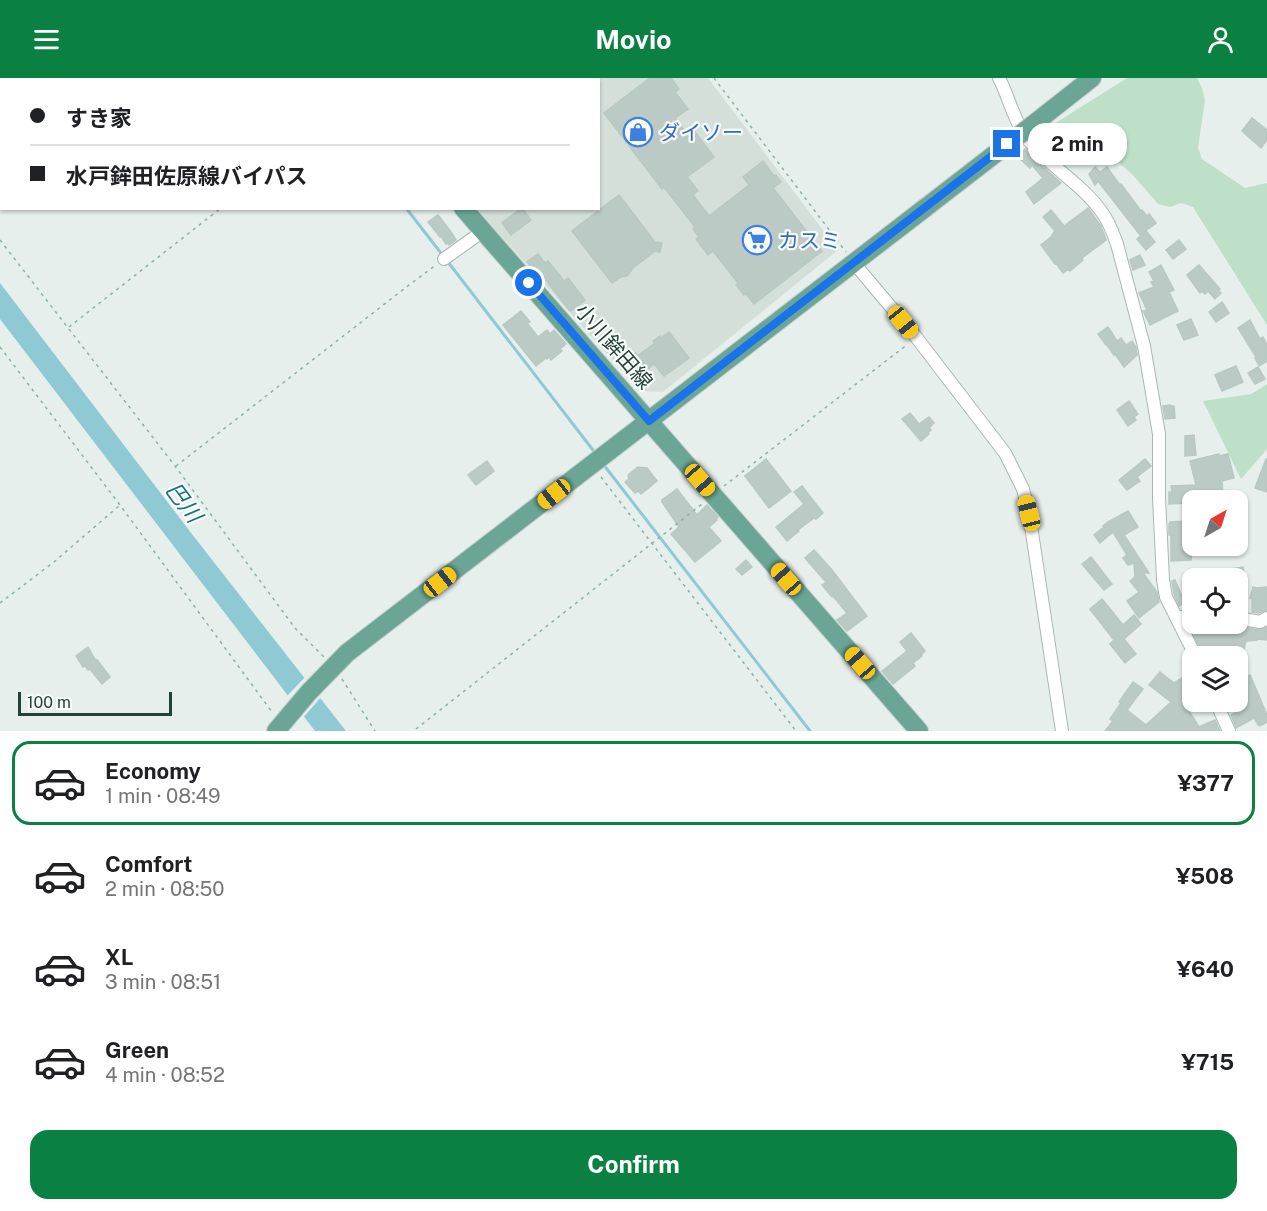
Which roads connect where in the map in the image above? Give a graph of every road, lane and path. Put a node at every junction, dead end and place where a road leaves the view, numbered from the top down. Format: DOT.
graph roads {
  1 [pos="714,78"];
  2 [pos="1092,78"];
  3 [pos="1004,81"];
  4 [pos="218,210"];
  5 [pos="465,210"];
  6 [pos="483,231"];
  7 [pos="0,240"];
  8 [pos="446,258"];
  9 [pos="854,263"];
  10 [pos="68,328"];
  11 [pos="916,338"];
  12 [pos="0,347"];
  13 [pos="649,421"];
  14 [pos="598,461"];
  15 [pos="175,466"];
  16 [pos="713,495"];
  17 [pos="120,505"];
  18 [pos="652,543"];
  19 [pos="0,603"];
  20 [pos="1176,617"];
  21 [pos="1182,617"];
  22 [pos="1267,618"];
  23 [pos="1248,620"];
  24 [pos="1190,646"];
  25 [pos="331,668"];
  26 [pos="1220,712"];
  27 [pos="281,725"];
  28 [pos="416,729"];
  29 [pos="375,731"];
  30 [pos="796,731"];
  31 [pos="919,731"];
  32 [pos="1062,731"];
  33 [pos="1229,731"];
  1 -- 9 [label="path"];
  2 -- 9 [label="main road, bridge"];
  3 -- 20 [label="street"];
  4 -- 10 [label="path"];
  5 -- 6 [label="main road, 小川鉾田線"];
  6 -- 8 [label="street"];
  6 -- 13 [label="main road, 小川鉾田線"];
  7 -- 10 [label="path"];
  8 -- 15 [label="path"];
  9 -- 11 [label="street"];
  9 -- 13 [label="main road"];
  10 -- 15 [label="path"];
  11 -- 16 [label="path"];
  11 -- 32 [label="street"];
  12 -- 17 [label="path"];
  13 -- 14 [label="main road"];
  13 -- 16 [label="main road, 小川鉾田線"];
  14 -- 18 [label="path"];
  14 -- 25 [label="main road"];
  15 -- 25 [label="path"];
  16 -- 18 [label="path"];
  16 -- 31 [label="main road, 小川鉾田線"];
  17 -- 19 [label="path"];
  17 -- 27 [label="path"];
  18 -- 28 [label="path"];
  18 -- 30 [label="path"];
  20 -- 21 [label="street"];
  20 -- 24 [label="street"];
  22 -- 23 [label="street"];
  25 -- 27 [label="main road"];
  25 -- 29 [label="path"];
  26 -- 33 [label="street"];
}
